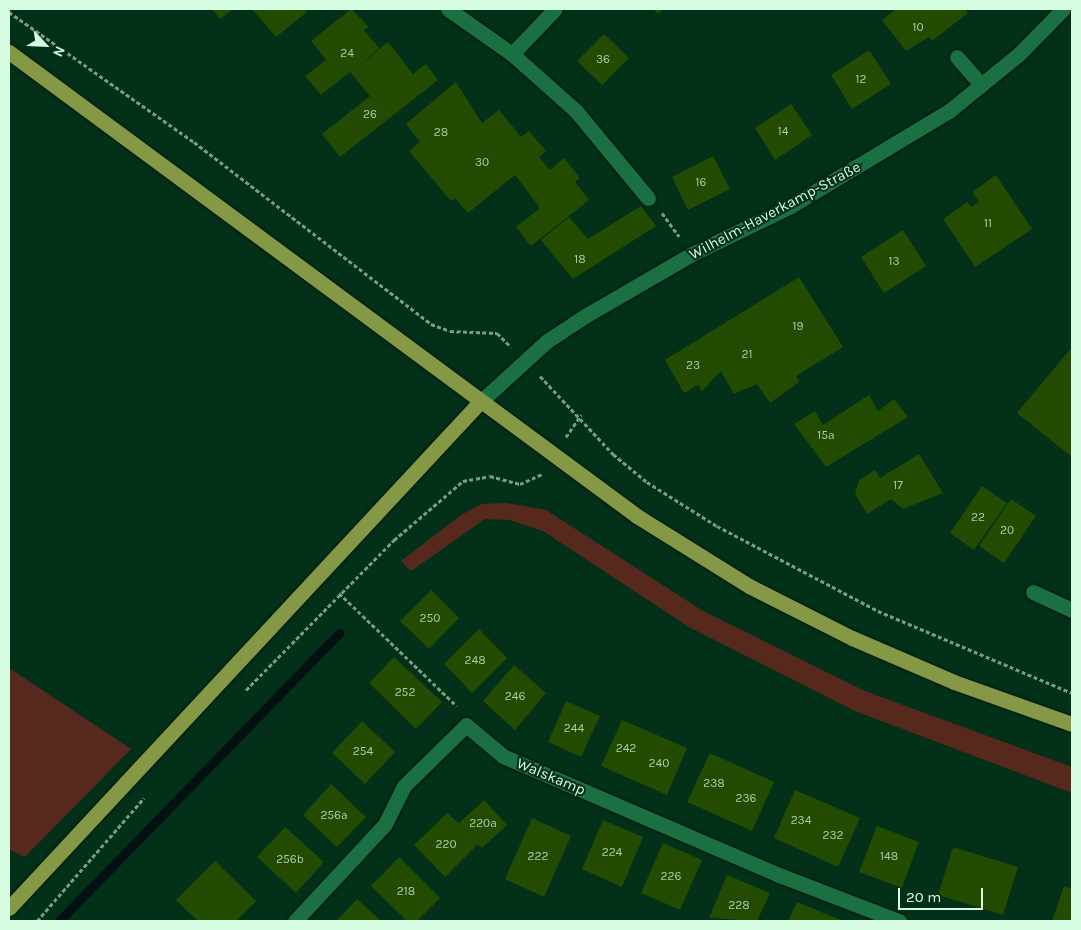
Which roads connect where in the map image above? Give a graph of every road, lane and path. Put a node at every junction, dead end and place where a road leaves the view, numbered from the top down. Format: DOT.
graph roads {
  1 [pos="448,9"];
  2 [pos="555,9"];
  3 [pos="1063,9"];
  4 [pos="9,12"];
  5 [pos="9,52"];
  6 [pos="512,54"];
  7 [pos="957,57"];
  8 [pos="981,85"];
  9 [pos="648,198"];
  10 [pos="692,254"];
  11 [pos="496,333"];
  12 [pos="524,360"];
  13 [pos="479,402"];
  14 [pos="581,415"];
  15 [pos="553,456"];
  16 [pos="1033,592"];
  17 [pos="339,593"];
  18 [pos="1072,610"];
  19 [pos="244,692"];
  20 [pos="1072,693"];
  21 [pos="1070,721"];
  22 [pos="466,725"];
  23 [pos="150,792"];
  24 [pos="9,908"];
  25 [pos="890,920"];
  26 [pos="38,921"];
  27 [pos="295,921"];
  1 -- 6 [label="street"];
  2 -- 6 [label="street"];
  3 -- 8 [label="street, Wilhelm-Haverkamp-Straße"];
  4 -- 11 [label="path"];
  5 -- 13 [label="main road"];
  6 -- 9 [label="street"];
  7 -- 8 [label="street"];
  8 -- 10 [label="street, Wilhelm-Haverkamp-Straße"];
  9 -- 10 [label="path"];
  10 -- 12 [label="street, Wilhelm-Haverkamp-Straße"];
  12 -- 13 [label="street, Wilhelm-Haverkamp-Straße"];
  12 -- 14 [label="path"];
  13 -- 15 [label="main road"];
  13 -- 24 [label="main road"];
  14 -- 15 [label="path"];
  14 -- 20 [label="path"];
  15 -- 17 [label="path"];
  15 -- 21 [label="main road"];
  16 -- 18 [label="street"];
  17 -- 19 [label="path"];
  17 -- 22 [label="path"];
  22 -- 25 [label="street, Walskamp"];
  22 -- 27 [label="street"];
  23 -- 26 [label="path"];
}
